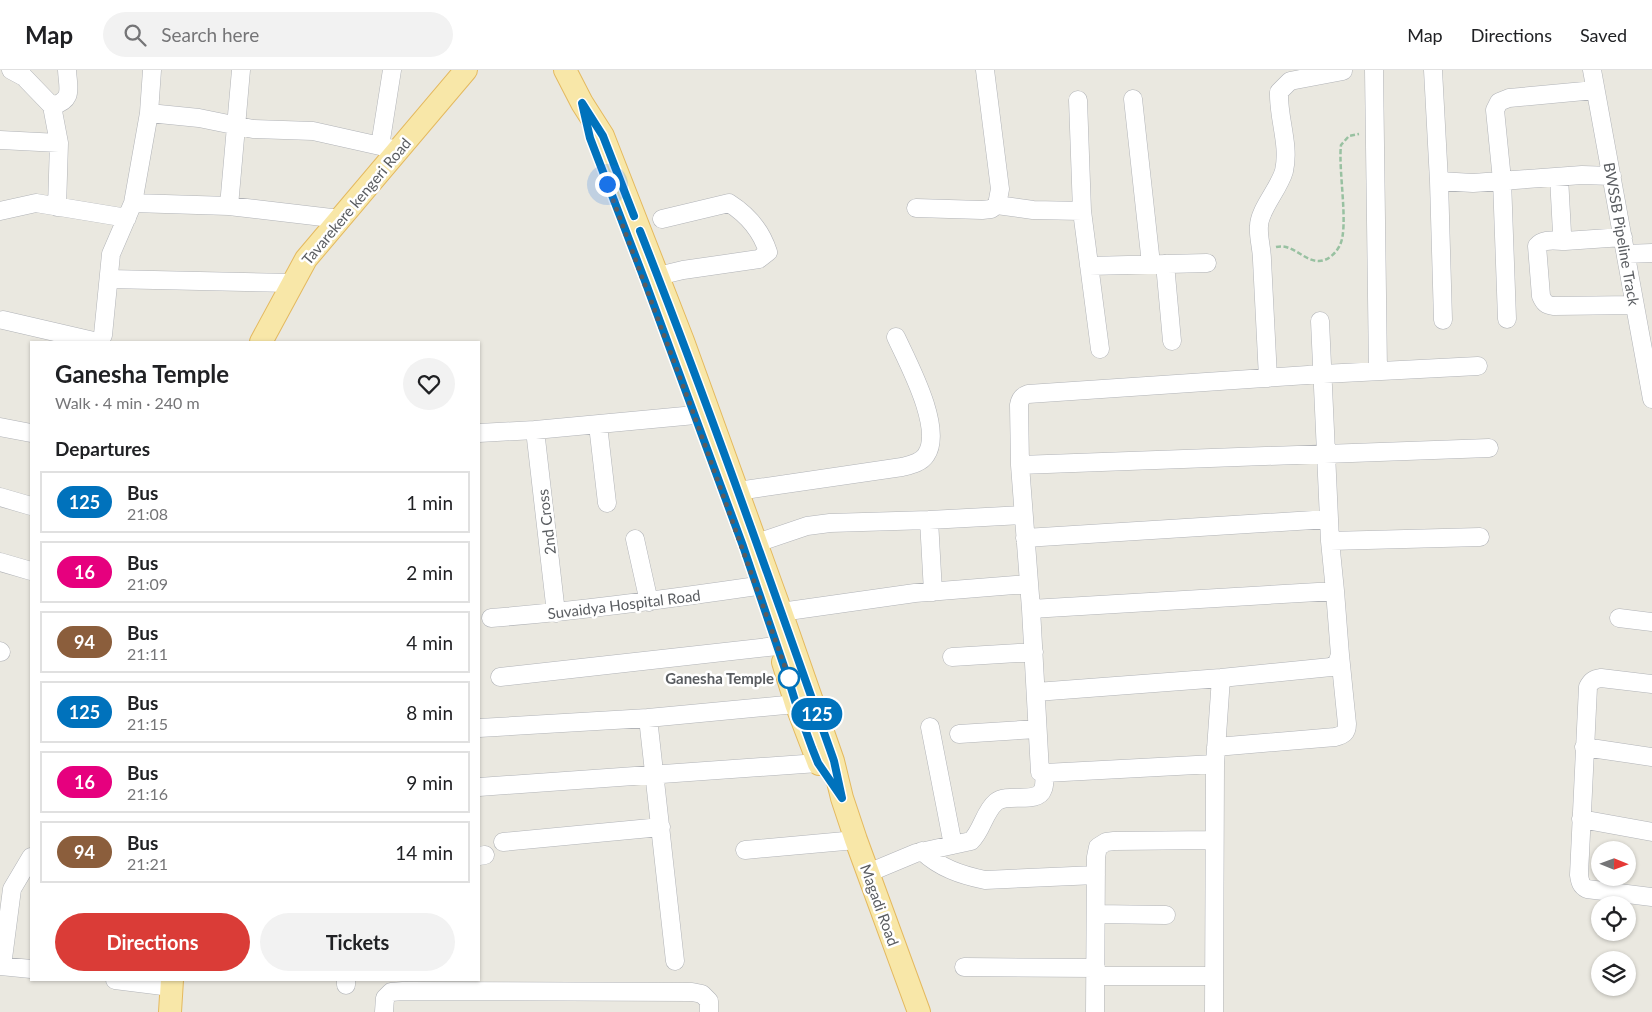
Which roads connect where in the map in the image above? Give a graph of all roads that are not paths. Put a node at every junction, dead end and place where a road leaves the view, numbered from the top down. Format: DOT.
graph roads {
  1 [pos="11,70"];
  2 [pos="67,70"];
  3 [pos="152,70"];
  4 [pos="241,70"];
  5 [pos="392,70"];
  6 [pos="466,70"];
  7 [pos="565,70"];
  8 [pos="985,70"];
  9 [pos="1374,70"];
  10 [pos="1433,70"];
  11 [pos="1592,70"];
  12 [pos="1343,71"];
  13 [pos="1595,90"];
  14 [pos="1133,98"];
  15 [pos="1078,100"];
  16 [pos="52,106"];
  17 [pos="149,113"];
  18 [pos="237,126"];
  19 [pos="0,140"];
  20 [pos="59,143"];
  21 [pos="389,148"];
  22 [pos="1612,176"];
  23 [pos="1559,177"];
  24 [pos="1502,180"];
  25 [pos="1439,181"];
  26 [pos="622,203"];
  27 [pos="997,205"];
  28 [pos="229,206"];
  29 [pos="57,207"];
  30 [pos="916,208"];
  31 [pos="130,210"];
  32 [pos="0,211"];
  33 [pos="1082,211"];
  34 [pos="340,219"];
  35 [pos="662,219"];
  36 [pos="1565,241"];
  37 [pos="1624,246"];
  38 [pos="1652,253"];
  39 [pos="1207,263"];
  40 [pos="1158,264"];
  41 [pos="1089,266"];
  42 [pos="658,276"];
  43 [pos="109,279"];
  44 [pos="292,283"];
  45 [pos="1635,305"];
  46 [pos="1507,319"];
  47 [pos="3,320"];
  48 [pos="1443,320"];
  49 [pos="1320,321"];
  50 [pos="896,337"];
  51 [pos="95,341"];
  52 [pos="100,341"];
  53 [pos="261,341"];
  54 [pos="1172,341"];
  55 [pos="1100,349"];
  56 [pos="1478,366"];
  57 [pos="1378,371"];
  58 [pos="1323,374"];
  59 [pos="1268,378"];
  60 [pos="1652,394"];
  61 [pos="694,415"];
  62 [pos="598,425"];
  63 [pos="0,427"];
  64 [pos="535,430"];
  65 [pos="30,433"];
  66 [pos="480,433"];
  67 [pos="1489,448"];
  68 [pos="1327,454"];
  69 [pos="1020,465"];
  70 [pos="738,491"];
  71 [pos="0,498"];
  72 [pos="607,503"];
  73 [pos="30,506"];
  74 [pos="1022,515"];
  75 [pos="1329,519"];
  76 [pos="929,520"];
  77 [pos="1480,537"];
  78 [pos="1024,538"];
  79 [pos="635,539"];
  80 [pos="1330,541"];
  81 [pos="757,543"];
  82 [pos="0,562"];
  83 [pos="30,570"];
  84 [pos="1028,584"];
  85 [pos="757,586"];
  86 [pos="1334,590"];
  87 [pos="933,592"];
  88 [pos="649,602"];
  89 [pos="1031,609"];
  90 [pos="781,612"];
  91 [pos="556,613"];
  92 [pos="491,618"];
  93 [pos="1619,618"];
  94 [pos="1652,622"];
  95 [pos="777,646"];
  96 [pos="1034,652"];
  97 [pos="1340,655"];
  98 [pos="952,657"];
  99 [pos="500,677"];
  100 [pos="1221,678"];
  101 [pos="1652,684"];
  102 [pos="1036,692"];
  103 [pos="796,704"];
  104 [pos="648,718"];
  105 [pos="930,727"];
  106 [pos="480,728"];
  107 [pos="1037,729"];
  108 [pos="959,734"];
  109 [pos="1584,747"];
  110 [pos="1215,756"];
  111 [pos="1652,756"];
  112 [pos="818,763"];
  113 [pos="1045,774"];
  114 [pos="655,775"];
  115 [pos="480,787"];
  116 [pos="842,798"];
  117 [pos="1581,819"];
  118 [pos="661,827"];
  119 [pos="1652,832"];
  120 [pos="856,840"];
  121 [pos="1214,840"];
  122 [pos="503,842"];
  123 [pos="952,845"];
  124 [pos="745,850"];
  125 [pos="922,851"];
  126 [pos="30,859"];
  127 [pos="868,873"];
  128 [pos="1096,875"];
  129 [pos="1652,897"];
  130 [pos="1096,914"];
  131 [pos="1166,914"];
  132 [pos="675,961"];
  133 [pos="1,966"];
  134 [pos="964,967"];
  135 [pos="30,969"];
  136 [pos="1096,972"];
  137 [pos="1214,976"];
  138 [pos="128,981"];
  139 [pos="172,984"];
  140 [pos="170,1012"];
  141 [pos="384,1012"];
  142 [pos="709,1012"];
  143 [pos="919,1012"];
  144 [pos="1095,1012"];
  145 [pos="1214,1012"];
  1 -- 16 [label="street"];
  2 -- 16 [label="street"];
  3 -- 17 [label="street"];
  4 -- 18 [label="street"];
  5 -- 21 [label="street"];
  6 -- 21 [label="main road, Tavarekere kengeri Road"];
  7 -- 26 [label="main road, Magadi Road"];
  8 -- 27 [label="street"];
  9 -- 57 [label="street"];
  10 -- 25 [label="street"];
  11 -- 13 [label="street, BWSSB Pipeline Track"];
  12 -- 59 [label="street"];
  13 -- 22 [label="street, BWSSB Pipeline Track"];
  13 -- 24 [label="street"];
  14 -- 40 [label="street"];
  15 -- 33 [label="street"];
  16 -- 20 [label="street"];
  17 -- 18 [label="street"];
  17 -- 31 [label="street"];
  18 -- 21 [label="street"];
  18 -- 28 [label="street"];
  19 -- 20 [label="street"];
  20 -- 29 [label="street"];
  21 -- 34 [label="main road, Tavarekere kengeri Road"];
  22 -- 23 [label="street"];
  22 -- 37 [label="street, BWSSB Pipeline Track"];
  23 -- 24 [label="street"];
  23 -- 36 [label="street"];
  24 -- 25 [label="street"];
  24 -- 46 [label="street"];
  25 -- 48 [label="street"];
  26 -- 42 [label="main road, Magadi Road"];
  26 -- 61 [label="main road, Magadi Road"];
  27 -- 30 [label="street"];
  27 -- 33 [label="street"];
  28 -- 31 [label="street"];
  28 -- 34 [label="street"];
  29 -- 31 [label="street"];
  29 -- 32 [label="street"];
  31 -- 43 [label="street"];
  33 -- 41 [label="street"];
  34 -- 44 [label="main road, Tavarekere kengeri Road"];
  35 -- 42 [label="street"];
  36 -- 37 [label="street"];
  36 -- 45 [label="street"];
  37 -- 38 [label="street"];
  37 -- 45 [label="street, BWSSB Pipeline Track"];
  39 -- 40 [label="street"];
  40 -- 41 [label="street"];
  40 -- 54 [label="street"];
  41 -- 55 [label="street"];
  42 -- 70 [label="main road, Magadi Road"];
  43 -- 44 [label="street"];
  43 -- 52 [label="street"];
  44 -- 53 [label="main road, Tavarekere kengeri Road"];
  45 -- 60 [label="street, BWSSB Pipeline Track"];
  47 -- 51 [label="street"];
  49 -- 58 [label="street"];
  50 -- 70 [label="street"];
  56 -- 57 [label="street"];
  57 -- 58 [label="street"];
  58 -- 59 [label="street"];
  58 -- 68 [label="street"];
  59 -- 69 [label="street"];
  61 -- 62 [label="street"];
  61 -- 85 [label="main road, Magadi Road"];
  62 -- 64 [label="street"];
  62 -- 72 [label="street"];
  63 -- 65 [label="street"];
  64 -- 66 [label="street"];
  64 -- 91 [label="street, 2nd Cross"];
  67 -- 68 [label="street"];
  68 -- 69 [label="street"];
  68 -- 75 [label="street"];
  69 -- 74 [label="street"];
  70 -- 81 [label="main road, Magadi Road"];
  71 -- 73 [label="street"];
  74 -- 76 [label="street"];
  74 -- 78 [label="street"];
  75 -- 78 [label="street"];
  75 -- 80 [label="street"];
  76 -- 81 [label="street"];
  76 -- 87 [label="street"];
  77 -- 80 [label="street"];
  78 -- 84 [label="street"];
  79 -- 88 [label="street"];
  80 -- 86 [label="street"];
  81 -- 90 [label="main road, Magadi Road"];
  82 -- 83 [label="street"];
  84 -- 87 [label="street"];
  84 -- 89 [label="street"];
  85 -- 88 [label="street, Suvaidya Hospital Road"];
  85 -- 95 [label="main road, Magadi Road"];
  86 -- 89 [label="street"];
  86 -- 97 [label="street"];
  87 -- 90 [label="street"];
  88 -- 91 [label="street, Suvaidya Hospital Road"];
  89 -- 96 [label="street"];
  90 -- 116 [label="main road, Magadi Road"];
  91 -- 92 [label="street, Suvaidya Hospital Road"];
  93 -- 94 [label="street"];
  95 -- 99 [label="street"];
  95 -- 103 [label="main road, Magadi Road"];
  96 -- 98 [label="street"];
  96 -- 102 [label="street"];
  97 -- 100 [label="street"];
  97 -- 110 [label="street"];
  100 -- 102 [label="street"];
  100 -- 110 [label="street"];
  101 -- 109 [label="street"];
  102 -- 107 [label="street"];
  103 -- 104 [label="street"];
  103 -- 112 [label="main road, Magadi Road"];
  104 -- 106 [label="street"];
  104 -- 114 [label="street"];
  105 -- 123 [label="street"];
  107 -- 108 [label="street"];
  107 -- 113 [label="street"];
  109 -- 111 [label="street"];
  109 -- 117 [label="street"];
  110 -- 113 [label="street"];
  110 -- 121 [label="street"];
  112 -- 114 [label="street"];
  112 -- 116 [label="main road, Magadi Road"];
  113 -- 123 [label="street"];
  114 -- 115 [label="street"];
  114 -- 118 [label="street"];
  116 -- 120 [label="main road, Magadi Road"];
  117 -- 119 [label="street"];
  117 -- 129 [label="street"];
  118 -- 122 [label="street"];
  118 -- 132 [label="street"];
  120 -- 124 [label="street"];
  120 -- 127 [label="main road, Magadi Road"];
  121 -- 128 [label="street"];
  121 -- 137 [label="street"];
  123 -- 125 [label="street"];
  125 -- 127 [label="street"];
  125 -- 128 [label="street"];
  126 -- 133 [label="street"];
  127 -- 143 [label="main road, Magadi Road"];
  128 -- 130 [label="street"];
  130 -- 131 [label="street"];
  130 -- 136 [label="street"];
  133 -- 135 [label="street"];
  134 -- 136 [label="street"];
  136 -- 137 [label="street"];
  136 -- 144 [label="street"];
  137 -- 145 [label="street"];
  138 -- 139 [label="street"];
  139 -- 140 [label="main road"];
  141 -- 142 [label="street"];
}
